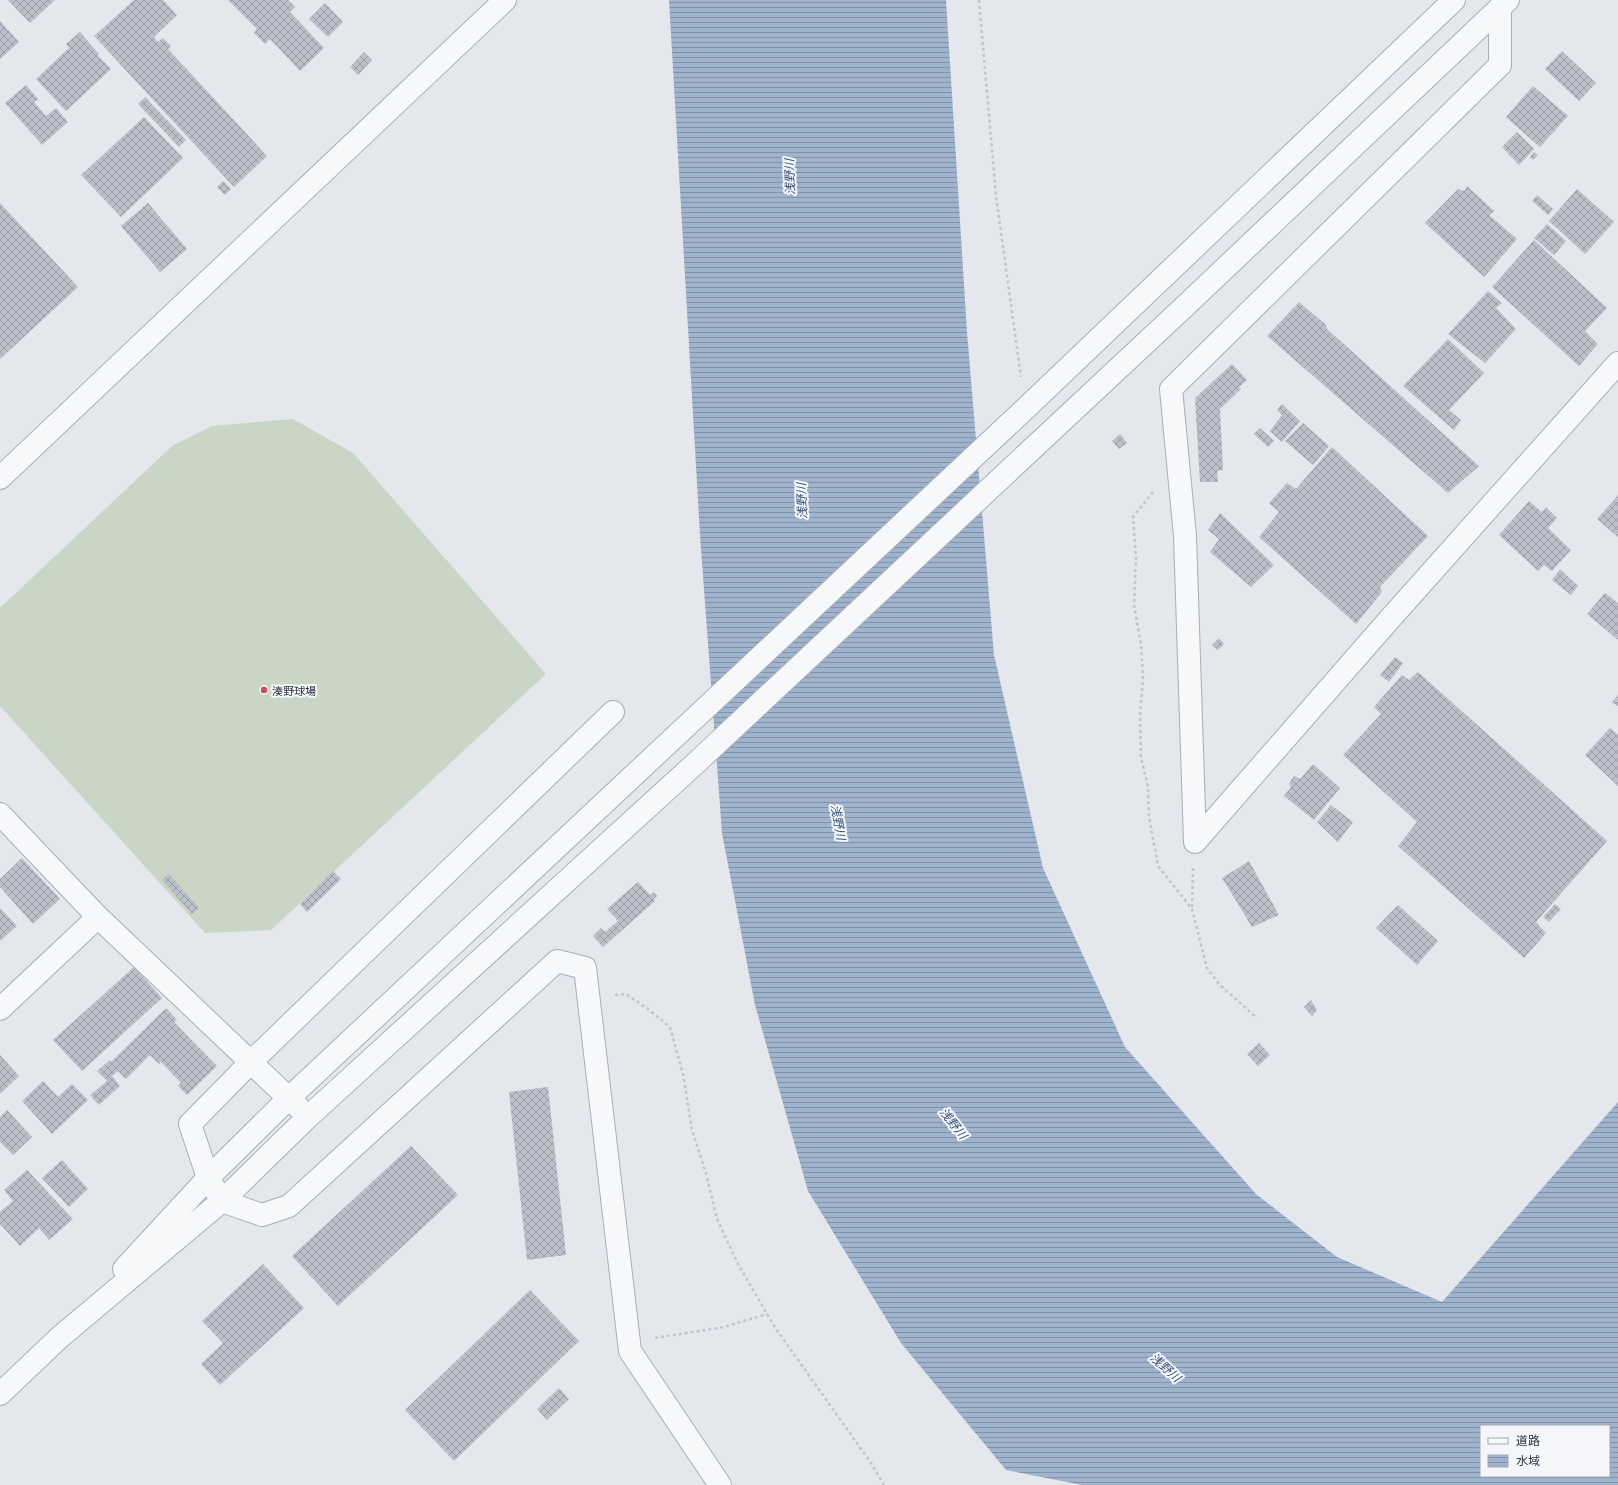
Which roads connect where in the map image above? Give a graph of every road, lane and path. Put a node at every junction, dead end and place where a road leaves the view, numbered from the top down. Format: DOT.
graph roads {
  1 [pos="505,0"];
  2 [pos="979,0"];
  3 [pos="1454,0"];
  4 [pos="1504,4"];
  5 [pos="1618,363"];
  6 [pos="1025,409"];
  7 [pos="0,478"];
  8 [pos="1180,483"];
  9 [pos="613,712"];
  10 [pos="0,814"];
  11 [pos="1195,842"];
  12 [pos="1192,908"];
  13 [pos="98,917"];
  14 [pos="588,997"];
  15 [pos="0,1009"];
  16 [pos="1257,1018"];
  17 [pos="251,1062"];
  18 [pos="289,1098"];
  19 [pos="308,1117"];
  20 [pos="208,1178"];
  21 [pos="222,1201"];
  22 [pos="767,1314"];
  23 [pos="60,1337"];
  24 [pos="629,1341"];
  25 [pos="0,1394"];
  26 [pos="720,1485"];
  27 [pos="884,1485"];
  1 -- 7 [label="street"];
  2 -- 6 [label="path"];
  3 -- 6 [label="street"];
  4 -- 8 [label="street"];
  4 -- 19 [label="street"];
  5 -- 11 [label="street"];
  6 -- 18 [label="street"];
  8 -- 11 [label="street"];
  8 -- 12 [label="path"];
  9 -- 17 [label="street"];
  10 -- 13 [label="street"];
  11 -- 12 [label="path"];
  12 -- 16 [label="path"];
  13 -- 15 [label="street"];
  13 -- 17 [label="street"];
  14 -- 21 [label="street"];
  14 -- 22 [label="path"];
  14 -- 24 [label="street"];
  17 -- 18 [label="street"];
  17 -- 20 [label="street"];
  18 -- 19 [label="street"];
  18 -- 20 [label="street"];
  19 -- 21 [label="street"];
  20 -- 21 [label="street"];
  20 -- 23 [label="street"];
  21 -- 23 [label="street"];
  22 -- 24 [label="path"];
  22 -- 27 [label="path"];
  23 -- 25 [label="street"];
  24 -- 26 [label="street"];
}
